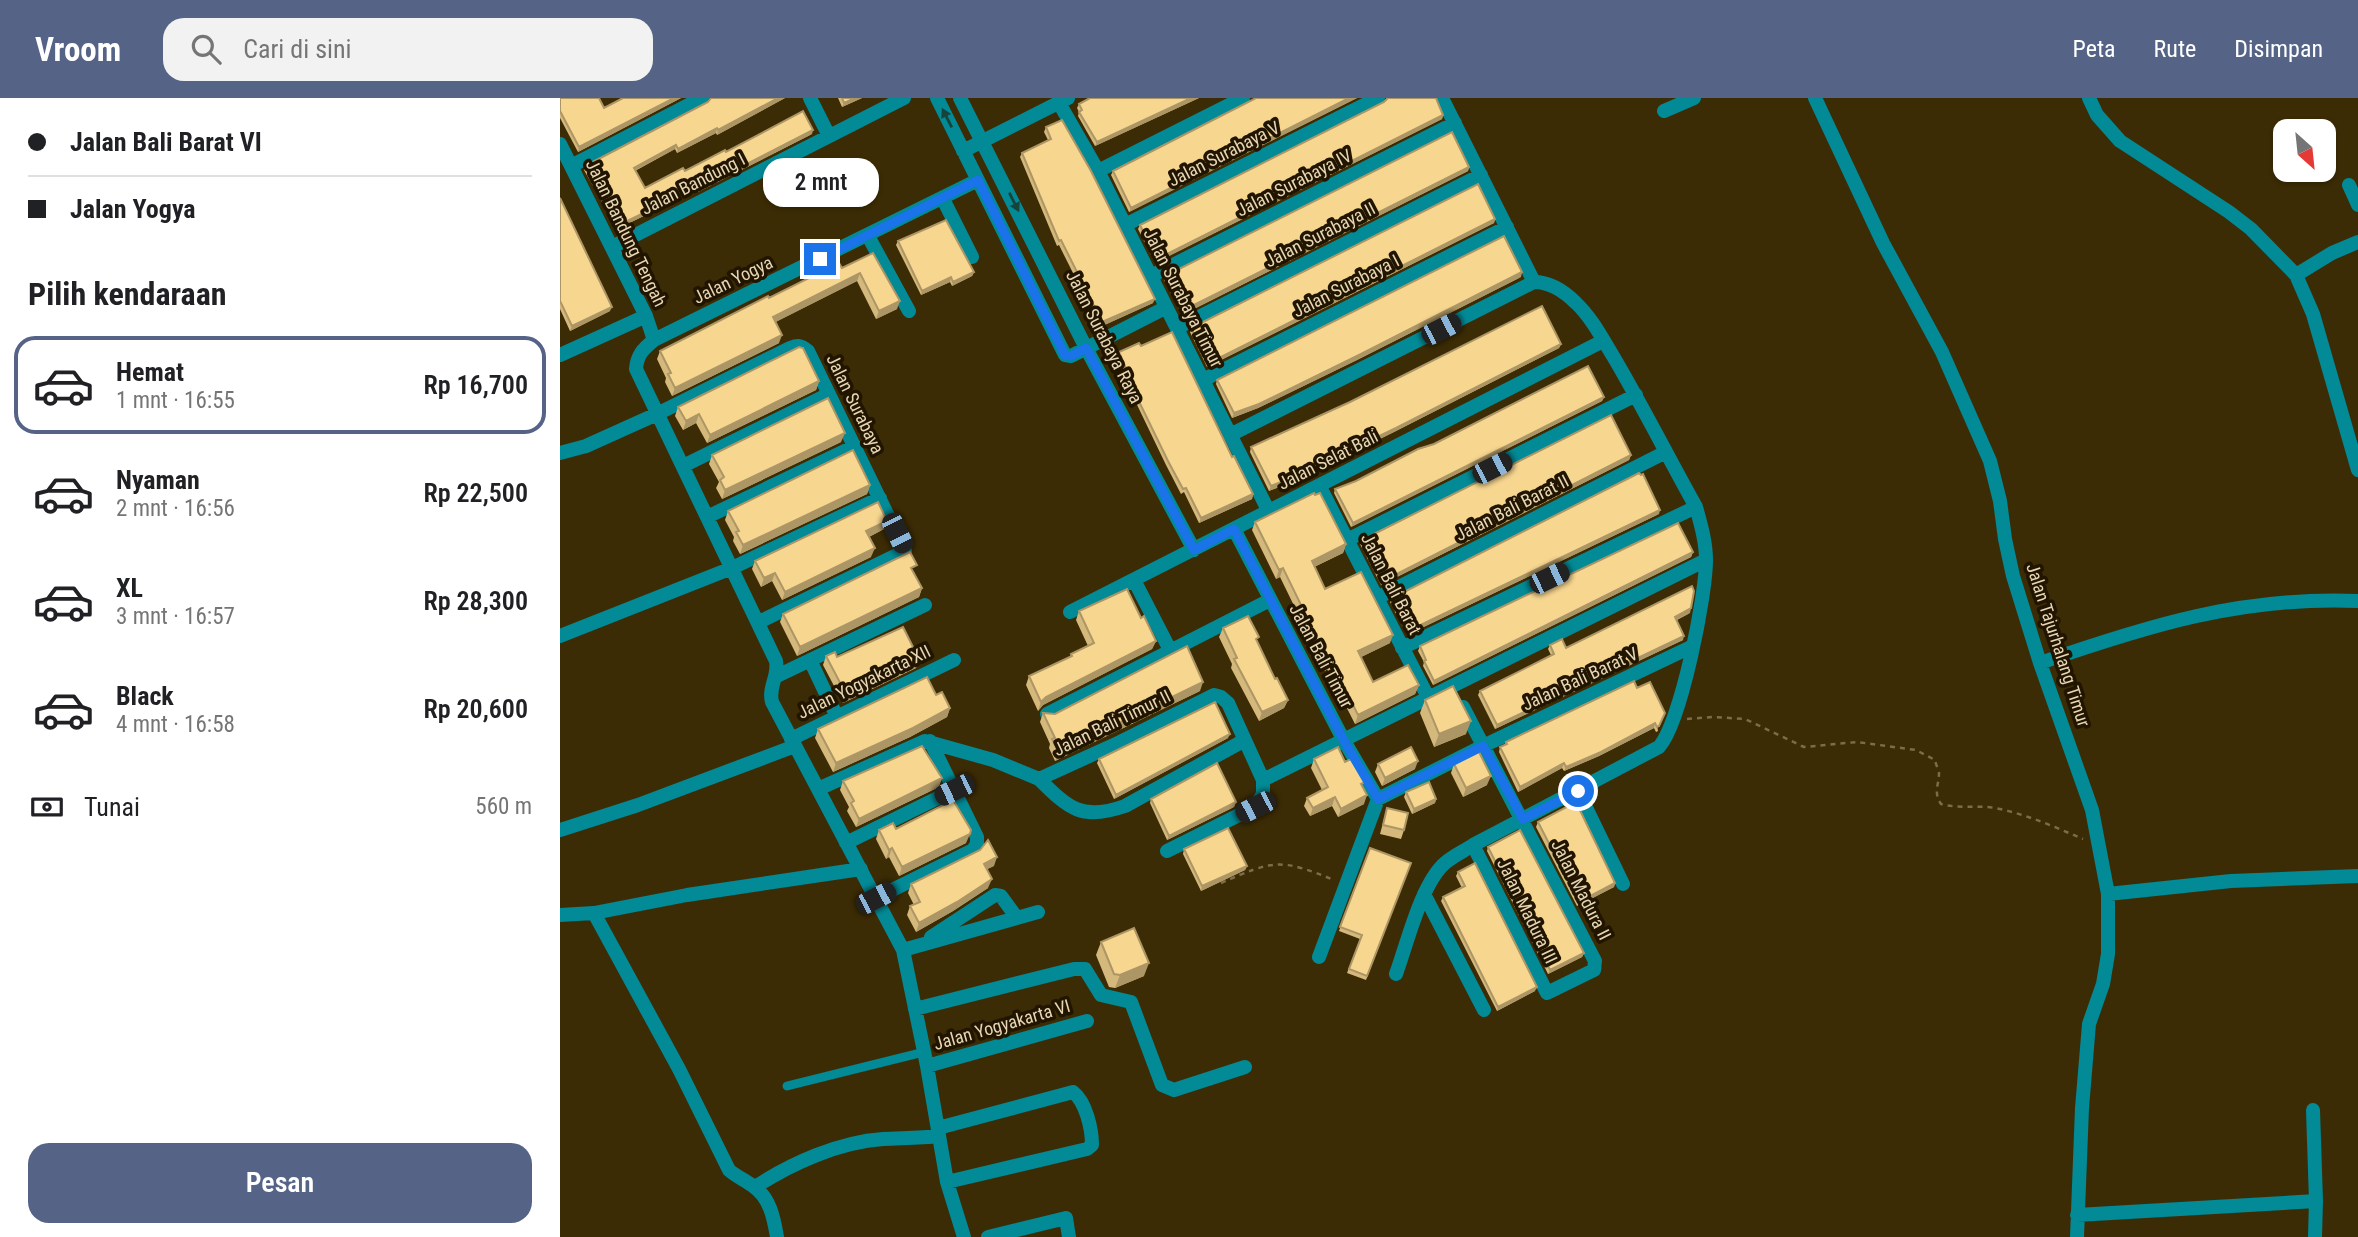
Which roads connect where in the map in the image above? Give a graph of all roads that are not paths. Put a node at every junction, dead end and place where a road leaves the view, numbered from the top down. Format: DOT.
graph roads {
  1 [pos="702,98"];
  2 [pos="810,98"];
  3 [pos="904,98"];
  4 [pos="937,98"];
  5 [pos="960,98"];
  6 [pos="1242,98"];
  7 [pos="1378,98"];
  8 [pos="1442,98"];
  9 [pos="1694,98"];
  10 [pos="1815,98"];
  11 [pos="2089,98"];
  12 [pos="1063,101"];
  13 [pos="1664,111"];
  14 [pos="1455,123"];
  15 [pos="829,136"];
  16 [pos="983,141"];
  17 [pos="560,144"];
  18 [pos="963,151"];
  19 [pos="571,166"];
  20 [pos="1098,171"];
  21 [pos="1481,175"];
  22 [pos="978,180"];
  23 [pos="2349,185"];
  24 [pos="943,199"];
  25 [pos="2358,205"];
  26 [pos="1125,225"];
  27 [pos="1507,227"];
  28 [pos="867,236"];
  29 [pos="2358,242"];
  30 [pos="612,247"];
  31 [pos="972,257"];
  32 [pos="2296,275"];
  33 [pos="1151,276"];
  34 [pos="1534,282"];
  35 [pos="1165,308"];
  36 [pos="908,311"];
  37 [pos="646,316"];
  38 [pos="1177,328"];
  39 [pos="654,340"];
  40 [pos="1603,341"];
  41 [pos="1086,348"];
  42 [pos="560,355"];
  43 [pos="1203,380"];
  44 [pos="829,394"];
  45 [pos="1636,395"];
  46 [pos="657,414"];
  47 [pos="2353,430"];
  48 [pos="1230,435"];
  49 [pos="855,446"];
  50 [pos="1666,452"];
  51 [pos="560,453"];
  52 [pos="683,466"];
  53 [pos="2358,470"];
  54 [pos="1320,486"];
  55 [pos="880,498"];
  56 [pos="1696,508"];
  57 [pos="1269,512"];
  58 [pos="708,517"];
  59 [pos="1234,529"];
  60 [pos="1347,540"];
  61 [pos="1194,550"];
  62 [pos="1706,560"];
  63 [pos="732,568"];
  64 [pos="1134,580"];
  65 [pos="1377,598"];
  66 [pos="1270,600"];
  67 [pos="2358,601"];
  68 [pos="925,605"];
  69 [pos="1070,612"];
  70 [pos="759,622"];
  71 [pos="560,636"];
  72 [pos="1693,646"];
  73 [pos="1402,648"];
  74 [pos="1170,650"];
  75 [pos="810,660"];
  76 [pos="954,660"];
  77 [pos="2039,663"];
  78 [pos="777,676"];
  79 [pos="1453,686"];
  80 [pos="1429,699"];
  81 [pos="1047,713"];
  82 [pos="837,717"];
  83 [pos="1343,739"];
  84 [pos="1245,740"];
  85 [pos="930,741"];
  86 [pos="793,743"];
  87 [pos="1483,746"];
  88 [pos="1039,779"];
  89 [pos="1263,780"];
  90 [pos="818,789"];
  91 [pos="954,790"];
  92 [pos="1578,791"];
  93 [pos="1378,799"];
  94 [pos="1523,819"];
  95 [pos="560,831"];
  96 [pos="846,843"];
  97 [pos="1473,845"];
  98 [pos="1167,850"];
  99 [pos="861,869"];
  100 [pos="2358,876"];
  101 [pos="1623,884"];
  102 [pos="1424,894"];
  103 [pos="2108,894"];
  104 [pos="876,898"];
  105 [pos="1038,912"];
  106 [pos="594,913"];
  107 [pos="560,915"];
  108 [pos="1017,918"];
  109 [pos="918,946"];
  110 [pos="903,950"];
  111 [pos="1319,957"];
  112 [pos="1396,974"];
  113 [pos="1547,993"];
  114 [pos="915,1009"];
  115 [pos="1484,1010"];
  116 [pos="1087,1021"];
  117 [pos="925,1059"];
  118 [pos="1245,1067"];
  119 [pos="787,1086"];
  120 [pos="2313,1110"];
  121 [pos="938,1132"];
  122 [pos="947,1182"];
  123 [pos="755,1187"];
  124 [pos="2316,1201"];
  125 [pos="2077,1215"];
  126 [pos="777,1237"];
  127 [pos="964,1237"];
  128 [pos="988,1237"];
  129 [pos="1069,1237"];
  130 [pos="2077,1237"];
  131 [pos="2315,1237"];
  1 -- 19 [label="street"];
  2 -- 15 [label="street"];
  3 -- 15 [label="street, Jalan Bandung I"];
  18 -- 4 [label="street, one-way"];
  5 -- 16 [label="street, Jalan Surabaya Raya"];
  6 -- 20 [label="street"];
  7 -- 26 [label="street, Jalan Surabaya V"];
  8 -- 14 [label="street"];
  9 -- 13 [label="street"];
  10 -- 77 [label="street, Jalan Tajurhalang Timur"];
  11 -- 32 [label="street"];
  12 -- 16 [label="street"];
  12 -- 20 [label="street, Jalan Surabaya Timur"];
  14 -- 21 [label="street"];
  14 -- 33 [label="street, Jalan Surabaya IV"];
  15 -- 30 [label="street, Jalan Bandung I"];
  16 -- 18 [label="street"];
  16 -- 41 [label="street, Jalan Surabaya Raya, one-way"];
  17 -- 19 [label="street, Jalan Bandung Tengah"];
  18 -- 22 [label="street"];
  19 -- 30 [label="street, Jalan Bandung Tengah"];
  20 -- 26 [label="street, Jalan Surabaya Timur"];
  21 -- 27 [label="street"];
  21 -- 38 [label="street, Jalan Surabaya II"];
  22 -- 24 [label="street, Jalan Yogya"];
  22 -- 41 [label="street"];
  23 -- 25 [label="street"];
  24 -- 28 [label="street, Jalan Yogya"];
  24 -- 31 [label="street"];
  26 -- 33 [label="street, Jalan Surabaya Timur"];
  27 -- 34 [label="street"];
  27 -- 43 [label="street, Jalan Surabaya I"];
  28 -- 36 [label="street"];
  28 -- 39 [label="street, Jalan Yogya"];
  29 -- 32 [label="street"];
  30 -- 37 [label="street, Jalan Bandung Tengah"];
  32 -- 47 [label="street"];
  33 -- 35 [label="street, Jalan Surabaya Timur"];
  34 -- 40 [label="street"];
  34 -- 48 [label="street"];
  35 -- 38 [label="street, Jalan Surabaya Timur"];
  35 -- 41 [label="street"];
  37 -- 39 [label="street, Jalan Bandung Tengah"];
  37 -- 42 [label="street"];
  38 -- 43 [label="street, Jalan Surabaya Timur"];
  39 -- 46 [label="street"];
  40 -- 45 [label="street"];
  40 -- 54 [label="street, Jalan Selat Bali"];
  41 -- 61 [label="street, Jalan Surabaya Raya"];
  43 -- 48 [label="street, Jalan Surabaya Timur"];
  44 -- 46 [label="street, Jalan Surabaya"];
  44 -- 49 [label="street, Jalan Surabaya"];
  44 -- 52 [label="street"];
  45 -- 50 [label="street"];
  45 -- 60 [label="street"];
  46 -- 51 [label="street"];
  46 -- 52 [label="street"];
  47 -- 53 [label="street"];
  48 -- 57 [label="street, Jalan Surabaya Timur"];
  49 -- 55 [label="street, Jalan Surabaya"];
  49 -- 58 [label="street"];
  50 -- 56 [label="street"];
  50 -- 65 [label="street, Jalan Bali Barat II"];
  52 -- 58 [label="street"];
  54 -- 57 [label="street, Jalan Selat Bali"];
  54 -- 60 [label="street, Jalan Bali Barat"];
  55 -- 63 [label="street"];
  55 -- 70 [label="street, Jalan Surabaya"];
  56 -- 62 [label="street"];
  56 -- 73 [label="street"];
  57 -- 59 [label="street, Jalan Selat Bali"];
  58 -- 63 [label="street"];
  59 -- 61 [label="street, Jalan Selat Bali"];
  59 -- 66 [label="street, Jalan Bali Timur"];
  60 -- 65 [label="street, Jalan Bali Barat"];
  61 -- 64 [label="street, Jalan Selat Bali"];
  62 -- 72 [label="street"];
  62 -- 79 [label="street"];
  63 -- 70 [label="street"];
  63 -- 71 [label="street"];
  64 -- 69 [label="street, Jalan Selat Bali"];
  64 -- 74 [label="street"];
  65 -- 73 [label="street, Jalan Bali Barat"];
  66 -- 74 [label="street"];
  66 -- 83 [label="street, Jalan Bali Timur"];
  67 -- 77 [label="street"];
  68 -- 75 [label="street"];
  70 -- 78 [label="street"];
  72 -- 87 [label="street, Jalan Bali Barat V"];
  72 -- 92 [label="street"];
  73 -- 80 [label="street, Jalan Bali Barat"];
  74 -- 81 [label="street"];
  75 -- 78 [label="street"];
  75 -- 82 [label="street"];
  76 -- 82 [label="street, Jalan Yogyakarta XII"];
  77 -- 103 [label="street, Jalan Tajurhalang Timur"];
  78 -- 86 [label="street"];
  79 -- 80 [label="street"];
  79 -- 87 [label="street"];
  80 -- 83 [label="street"];
  82 -- 86 [label="street, Jalan Yogyakarta XII"];
  83 -- 89 [label="street"];
  83 -- 93 [label="street, Jalan Bali Timur"];
  84 -- 88 [label="street"];
  84 -- 88 [label="street, Jalan Bali Timur II"];
  84 -- 89 [label="street, Jalan Bali Timur II"];
  85 -- 88 [label="street"];
  85 -- 90 [label="street"];
  85 -- 91 [label="street"];
  86 -- 90 [label="street"];
  86 -- 95 [label="street, Jalan Yogyakarta XII"];
  87 -- 93 [label="street, Jalan Bali Barat V"];
  87 -- 94 [label="street"];
  89 -- 98 [label="street"];
  90 -- 96 [label="street"];
  91 -- 96 [label="street"];
  91 -- 104 [label="street"];
  92 -- 94 [label="street"];
  92 -- 101 [label="street"];
  93 -- 111 [label="street"];
  94 -- 97 [label="street"];
  94 -- 113 [label="street, Jalan Madura II"];
  96 -- 99 [label="street"];
  97 -- 102 [label="street"];
  97 -- 113 [label="street, Jalan Madura III"];
  99 -- 104 [label="street"];
  99 -- 106 [label="street"];
  100 -- 103 [label="street"];
  102 -- 112 [label="street"];
  102 -- 115 [label="street"];
  103 -- 125 [label="street, Jalan Tajurhalang Timur"];
  104 -- 110 [label="street"];
  105 -- 108 [label="street"];
  106 -- 107 [label="street"];
  106 -- 123 [label="street"];
  108 -- 109 [label="street"];
  108 -- 109 [label="street"];
  109 -- 110 [label="street"];
  110 -- 114 [label="street"];
  114 -- 117 [label="street"];
  114 -- 118 [label="street"];
  116 -- 117 [label="street, Jalan Yogyakarta VI"];
  117 -- 119 [label="lane"];
  117 -- 121 [label="street"];
  120 -- 124 [label="street"];
  121 -- 122 [label="street"];
  121 -- 122 [label="street"];
  121 -- 123 [label="street"];
  122 -- 127 [label="street"];
  123 -- 126 [label="street"];
  124 -- 125 [label="street"];
  124 -- 131 [label="street"];
  125 -- 130 [label="street, Jalan Tajurhalang Timur"];
  128 -- 129 [label="street"];
}
